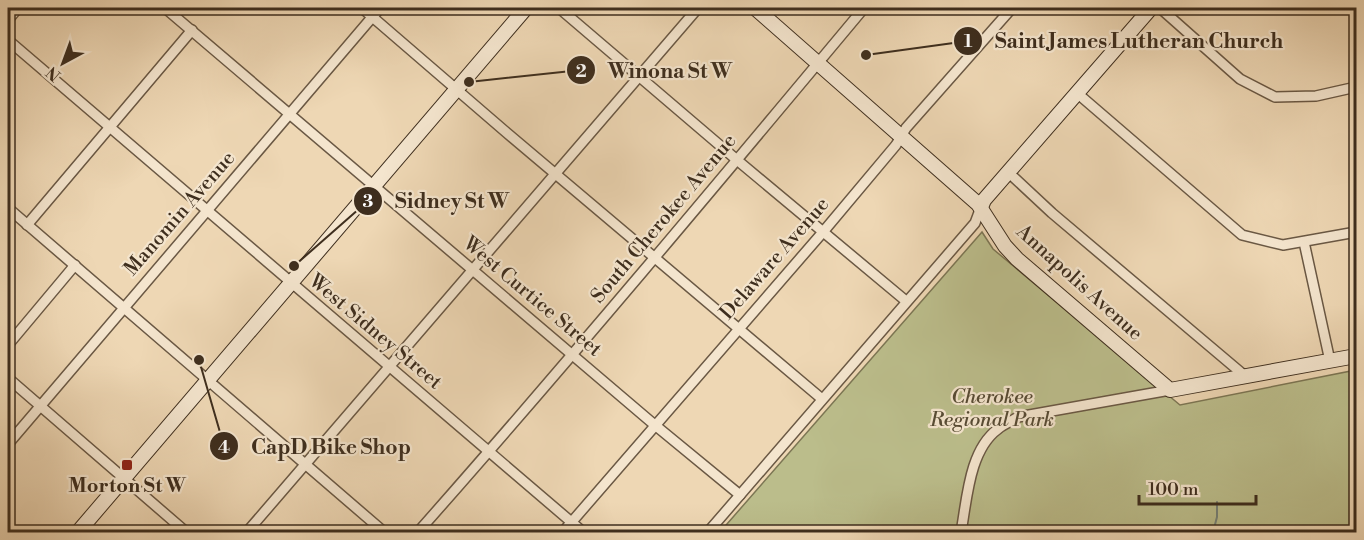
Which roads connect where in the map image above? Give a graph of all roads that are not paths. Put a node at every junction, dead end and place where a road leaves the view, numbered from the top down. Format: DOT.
graph roads {
  1 [pos="18,8"];
  2 [pos="165,8"];
  3 [pos="362,8"];
  4 [pos="380,8"];
  5 [pos="526,8"];
  6 [pos="559,8"];
  7 [pos="698,8"];
  8 [pos="756,8"];
  9 [pos="864,8"];
  10 [pos="1012,8"];
  11 [pos="1151,8"];
  12 [pos="1160,8"];
  13 [pos="372,16"];
  14 [pos="8,20"];
  15 [pos="192,30"];
  16 [pos="8,40"];
  17 [pos="818,63"];
  18 [pos="639,75"];
  19 [pos="1356,87"];
  20 [pos="457,89"];
  21 [pos="1077,93"];
  22 [pos="290,114"];
  23 [pos="110,128"];
  24 [pos="901,136"];
  25 [pos="737,160"];
  26 [pos="556,172"];
  27 [pos="1008,172"];
  28 [pos="374,186"];
  29 [pos="981,207"];
  30 [pos="8,208"];
  31 [pos="206,210"];
  32 [pos="27,225"];
  33 [pos="823,232"];
  34 [pos="1356,232"];
  35 [pos="1304,242"];
  36 [pos="656,257"];
  37 [pos="75,265"];
  38 [pos="473,270"];
  39 [pos="291,284"];
  40 [pos="906,301"];
  41 [pos="123,307"];
  42 [pos="739,328"];
  43 [pos="8,345"];
  44 [pos="572,354"];
  45 [pos="1356,356"];
  46 [pos="1330,361"];
  47 [pos="389,367"];
  48 [pos="1245,376"];
  49 [pos="8,378"];
  50 [pos="207,381"];
  51 [pos="1170,390"];
  52 [pos="822,399"];
  53 [pos="40,406"];
  54 [pos="656,426"];
  55 [pos="8,444"];
  56 [pos="488,453"];
  57 [pos="305,465"];
  58 [pos="123,479"];
  59 [pos="740,495"];
  60 [pos="571,523"];
  61 [pos="78,532"];
  62 [pos="186,532"];
  63 [pos="247,532"];
  64 [pos="384,532"];
  65 [pos="418,532"];
  66 [pos="563,532"];
  67 [pos="583,532"];
  68 [pos="708,532"];
  69 [pos="961,532"];
  1 -- 14 [label="street"];
  2 -- 15 [label="street, West Curtice Street"];
  3 -- 13 [label="street"];
  4 -- 13 [label="street, Manomin Avenue"];
  5 -- 20 [label="street"];
  6 -- 18 [label="street"];
  7 -- 18 [label="street"];
  8 -- 17 [label="street, Annapolis Avenue"];
  9 -- 17 [label="street, South Cherokee Avenue"];
  10 -- 24 [label="street, Delaware Avenue"];
  11 -- 21 [label="street"];
  12 -- 19 [label="street"];
  13 -- 20 [label="street"];
  13 -- 22 [label="street, Manomin Avenue"];
  15 -- 22 [label="street, West Curtice Street"];
  15 -- 23 [label="street"];
  16 -- 23 [label="street, West Sidney Street"];
  17 -- 24 [label="street, Annapolis Avenue"];
  17 -- 25 [label="street, South Cherokee Avenue"];
  18 -- 25 [label="street"];
  18 -- 26 [label="street"];
  20 -- 26 [label="street"];
  20 -- 28 [label="street"];
  21 -- 27 [label="street"];
  21 -- 35 [label="street"];
  22 -- 28 [label="street, West Curtice Street"];
  22 -- 31 [label="street, Manomin Avenue"];
  23 -- 31 [label="street, West Sidney Street"];
  23 -- 32 [label="street"];
  24 -- 29 [label="street, Annapolis Avenue"];
  24 -- 33 [label="street, Delaware Avenue"];
  25 -- 33 [label="street"];
  25 -- 36 [label="street, South Cherokee Avenue"];
  26 -- 36 [label="street"];
  26 -- 38 [label="street"];
  27 -- 29 [label="street"];
  27 -- 48 [label="street"];
  28 -- 38 [label="street, West Curtice Street"];
  28 -- 39 [label="street"];
  29 -- 40 [label="street"];
  29 -- 51 [label="street, Annapolis Avenue"];
  30 -- 32 [label="street"];
  31 -- 39 [label="street, West Sidney Street"];
  31 -- 41 [label="street, Manomin Avenue"];
  32 -- 37 [label="street"];
  33 -- 40 [label="street"];
  33 -- 42 [label="street, Delaware Avenue"];
  34 -- 35 [label="street"];
  35 -- 46 [label="street"];
  36 -- 42 [label="street"];
  36 -- 44 [label="street, South Cherokee Avenue"];
  37 -- 41 [label="street"];
  37 -- 43 [label="street"];
  38 -- 44 [label="street, West Curtice Street"];
  38 -- 47 [label="street"];
  39 -- 47 [label="street, West Sidney Street"];
  39 -- 50 [label="street"];
  40 -- 52 [label="street"];
  41 -- 50 [label="street"];
  41 -- 53 [label="street, Manomin Avenue"];
  42 -- 52 [label="street"];
  42 -- 54 [label="street, Delaware Avenue"];
  44 -- 54 [label="street, West Curtice Street"];
  44 -- 56 [label="street, South Cherokee Avenue"];
  45 -- 46 [label="street"];
  46 -- 48 [label="street"];
  47 -- 56 [label="street, West Sidney Street"];
  47 -- 57 [label="street"];
  48 -- 51 [label="street"];
  49 -- 53 [label="street"];
  50 -- 57 [label="street"];
  50 -- 58 [label="street"];
  51 -- 69 [label="street"];
  52 -- 59 [label="street"];
  53 -- 55 [label="street, Manomin Avenue"];
  53 -- 58 [label="street"];
  54 -- 59 [label="street, West Curtice Street"];
  54 -- 60 [label="street, Delaware Avenue"];
  56 -- 60 [label="street, West Sidney Street"];
  56 -- 65 [label="street, South Cherokee Avenue"];
  57 -- 63 [label="street"];
  57 -- 64 [label="street"];
  58 -- 61 [label="street"];
  58 -- 62 [label="street"];
  59 -- 68 [label="street"];
  60 -- 66 [label="street, Delaware Avenue"];
  60 -- 67 [label="street, West Sidney Street"];
}
